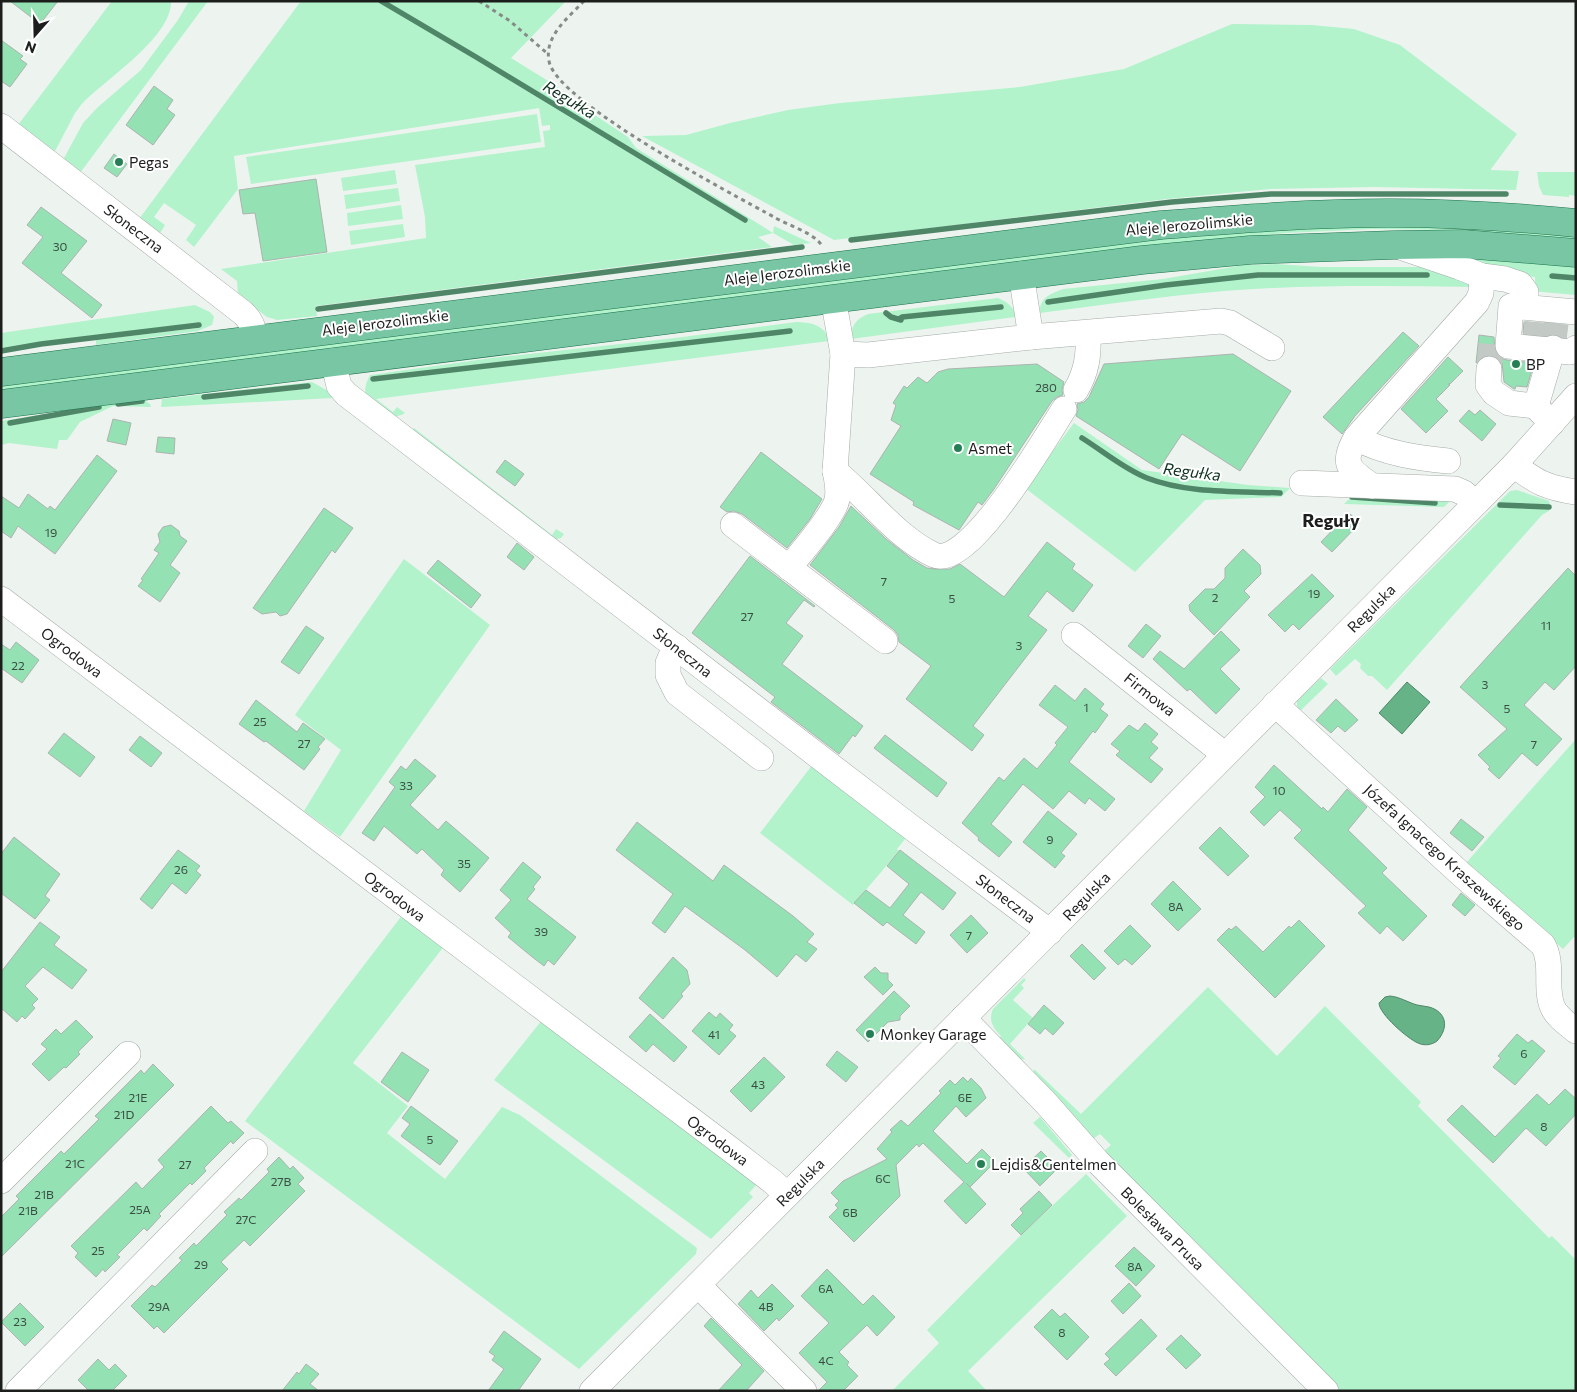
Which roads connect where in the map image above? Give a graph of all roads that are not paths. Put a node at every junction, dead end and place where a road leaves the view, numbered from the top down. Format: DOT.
graph roads {
  1 [pos="1,126"];
  2 [pos="1576,223"];
  3 [pos="1393,245"];
  4 [pos="1576,253"];
  5 [pos="1021,274"];
  6 [pos="1482,276"];
  7 [pos="833,298"];
  8 [pos="1543,312"];
  9 [pos="1088,333"];
  10 [pos="1492,336"];
  11 [pos="1031,338"];
  12 [pos="256,339"];
  13 [pos="1272,348"];
  14 [pos="1550,348"];
  15 [pos="843,354"];
  16 [pos="333,361"];
  17 [pos="1489,369"];
  18 [pos="1,372"];
  19 [pos="1576,396"];
  20 [pos="1,404"];
  21 [pos="1543,414"];
  22 [pos="1356,438"];
  23 [pos="1448,461"];
  24 [pos="1514,465"];
  25 [pos="835,471"];
  26 [pos="1302,483"];
  27 [pos="1372,486"];
  28 [pos="1576,492"];
  29 [pos="1476,503"];
  30 [pos="733,525"];
  31 [pos="789,568"];
  32 [pos="1,599"];
  33 [pos="1074,635"];
  34 [pos="885,641"];
  35 [pos="677,647"];
  36 [pos="1275,704"];
  37 [pos="1224,754"];
  38 [pos="761,758"];
  39 [pos="1050,932"];
  40 [pos="963,1018"];
  41 [pos="1576,1031"];
  42 [pos="128,1054"];
  43 [pos="102,1058"];
  44 [pos="255,1151"];
  45 [pos="1,1159"];
  46 [pos="1,1182"];
  47 [pos="787,1195"];
  48 [pos="698,1285"];
  49 [pos="18,1391"];
  50 [pos="592,1391"];
  51 [pos="804,1391"];
  52 [pos="1326,1391"];
  1 -- 12 [label="street, Słoneczna"];
  2 -- 12 [label="main road, Aleje Jerozolimskie"];
  3 -- 4 [label="main road, Aleje Jerozolimskie"];
  3 -- 5 [label="main road, Aleje Jerozolimskie"];
  3 -- 6 [label="street"];
  5 -- 7 [label="main road, Aleje Jerozolimskie"];
  5 -- 11 [label="street"];
  6 -- 8 [label="street"];
  6 -- 22 [label="street"];
  7 -- 15 [label="street"];
  7 -- 16 [label="main road, Aleje Jerozolimskie"];
  8 -- 10 [label="street"];
  8 -- 14 [label="street"];
  9 -- 11 [label="street"];
  9 -- 13 [label="street"];
  9 -- 25 [label="street"];
  11 -- 15 [label="street"];
  12 -- 18 [label="main road, Aleje Jerozolimskie"];
  14 -- 21 [label="street"];
  15 -- 25 [label="street"];
  16 -- 20 [label="main road, Aleje Jerozolimskie"];
  16 -- 35 [label="street, Słoneczna"];
  17 -- 21 [label="street"];
  19 -- 21 [label="street, Regulska"];
  21 -- 24 [label="street, Regulska"];
  22 -- 23 [label="street"];
  22 -- 27 [label="street"];
  24 -- 28 [label="street"];
  24 -- 29 [label="street, Regulska"];
  25 -- 31 [label="street"];
  26 -- 27 [label="street"];
  27 -- 29 [label="street"];
  29 -- 36 [label="street, Regulska"];
  30 -- 31 [label="street"];
  31 -- 34 [label="street"];
  32 -- 47 [label="street, Ogrodowa"];
  33 -- 37 [label="street, Firmowa"];
  35 -- 38 [label="street"];
  35 -- 39 [label="street, Słoneczna"];
  36 -- 37 [label="street, Regulska"];
  36 -- 41 [label="street, Józefa Ignacego Kraszewskiego"];
  37 -- 39 [label="street, Regulska"];
  39 -- 40 [label="street, Regulska"];
  40 -- 47 [label="street, Regulska"];
  40 -- 52 [label="street, Bolesława Prusa"];
  42 -- 46 [label="street"];
  43 -- 45 [label="street"];
  44 -- 49 [label="street"];
  47 -- 48 [label="street, Regulska"];
  48 -- 50 [label="street, Regulska"];
  48 -- 51 [label="street"];
}
